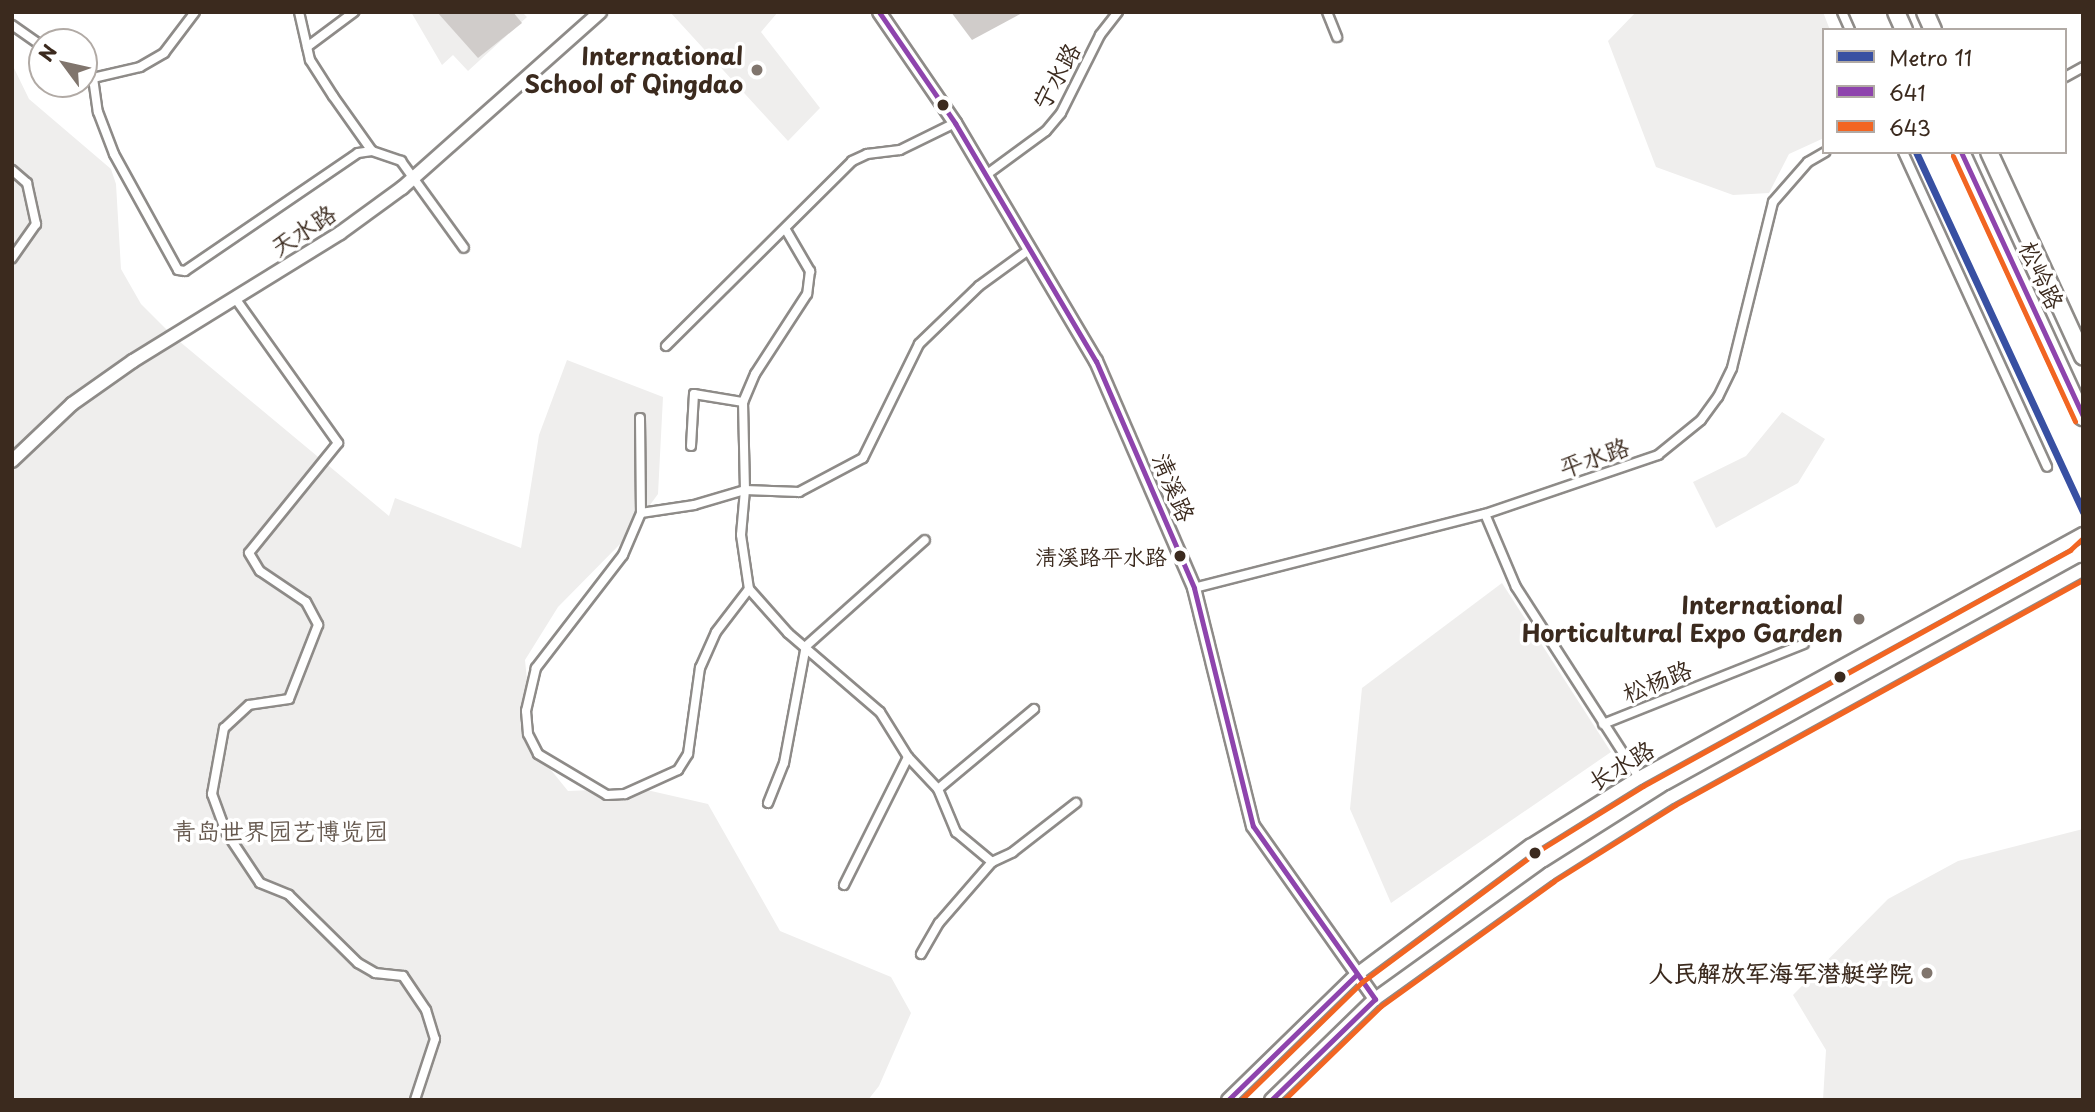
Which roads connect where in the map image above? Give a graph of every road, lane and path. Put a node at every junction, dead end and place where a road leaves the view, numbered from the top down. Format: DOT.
graph roads {
  1 [pos="195,12"];
  2 [pos="299,12"];
  3 [pos="354,12"];
  4 [pos="600,12"];
  5 [pos="879,12"];
  6 [pos="1118,12"];
  7 [pos="1327,12"];
  8 [pos="1842,12"];
  9 [pos="1896,12"];
  10 [pos="1924,12"];
  11 [pos="12,25"];
  12 [pos="1849,28"];
  13 [pos="1903,28"];
  14 [pos="1932,28"];
  15 [pos="28,36"];
  16 [pos="1337,37"];
  17 [pos="307,47"];
  18 [pos="2083,67"];
  19 [pos="2067,76"];
  20 [pos="98,77"];
  21 [pos="96,98"];
  22 [pos="955,123"];
  23 [pos="372,151"];
  24 [pos="1822,154"];
  25 [pos="1904,154"];
  26 [pos="1962,154"];
  27 [pos="1990,154"];
  28 [pos="12,170"];
  29 [pos="986,175"];
  30 [pos="413,178"];
  31 [pos="786,230"];
  32 [pos="464,248"];
  33 [pos="1030,249"];
  34 [pos="12,258"];
  35 [pos="235,298"];
  36 [pos="666,346"];
  37 [pos="2083,356"];
  38 [pos="743,402"];
  39 [pos="2083,417"];
  40 [pos="640,418"];
  41 [pos="691,446"];
  42 [pos="12,461"];
  43 [pos="2047,467"];
  44 [pos="745,490"];
  45 [pos="641,513"];
  46 [pos="1485,514"];
  47 [pos="2083,525"];
  48 [pos="2083,534"];
  49 [pos="925,540"];
  50 [pos="2066,542"];
  51 [pos="2083,570"];
  52 [pos="2077,577"];
  53 [pos="1194,588"];
  54 [pos="749,589"];
  55 [pos="1804,644"];
  56 [pos="806,646"];
  57 [pos="1034,709"];
  58 [pos="1604,724"];
  59 [pos="908,757"];
  60 [pos="1639,778"];
  61 [pos="938,789"];
  62 [pos="768,803"];
  63 [pos="1076,803"];
  64 [pos="992,862"];
  65 [pos="844,885"];
  66 [pos="920,954"];
  67 [pos="1356,975"];
  68 [pos="1376,999"];
  69 [pos="415,1100"];
  70 [pos="1228,1100"];
  71 [pos="1271,1100"];
  1 -- 20 [label="street"];
  2 -- 17 [label="street"];
  3 -- 17 [label="street"];
  4 -- 30 [label="main road, 天水路"];
  5 -- 22 [label="main road, 清溪路"];
  6 -- 29 [label="street, 宁水路"];
  7 -- 16 [label="street"];
  8 -- 12 [label="street"];
  9 -- 13 [label="highway"];
  10 -- 14 [label="highway"];
  11 -- 15 [label="street"];
  17 -- 23 [label="street"];
  18 -- 19 [label="street"];
  21 -- 23 [label="street"];
  22 -- 29 [label="main road, 清溪路"];
  22 -- 31 [label="street"];
  23 -- 30 [label="street"];
  24 -- 46 [label="street, 平水路"];
  25 -- 43 [label="street"];
  26 -- 39 [label="highway, 松岭路"];
  27 -- 37 [label="highway, 松岭路"];
  28 -- 34 [label="street"];
  29 -- 33 [label="main road, 清溪路"];
  30 -- 32 [label="street"];
  30 -- 35 [label="main road, 天水路"];
  31 -- 36 [label="street"];
  31 -- 38 [label="street"];
  33 -- 44 [label="street"];
  33 -- 53 [label="main road, 清溪路"];
  35 -- 42 [label="main road, 天水路"];
  35 -- 69 [label="street"];
  38 -- 41 [label="street"];
  38 -- 44 [label="street"];
  40 -- 45 [label="street"];
  44 -- 45 [label="street"];
  44 -- 54 [label="street"];
  45 -- 54 [label="street"];
  46 -- 53 [label="street, 平水路"];
  46 -- 58 [label="street"];
  47 -- 50 [label="main road"];
  48 -- 50 [label="main road, 长水路"];
  49 -- 56 [label="street"];
  50 -- 60 [label="main road, 长水路"];
  51 -- 52 [label="main road"];
  52 -- 68 [label="main road"];
  53 -- 67 [label="main road, 清溪路"];
  54 -- 56 [label="street"];
  55 -- 58 [label="street, 松杨路"];
  56 -- 59 [label="street"];
  56 -- 62 [label="street"];
  57 -- 61 [label="street"];
  58 -- 60 [label="street"];
  59 -- 61 [label="street"];
  59 -- 65 [label="street"];
  60 -- 67 [label="main road, 长水路"];
  61 -- 64 [label="street"];
  63 -- 64 [label="street"];
  64 -- 66 [label="street"];
  67 -- 68 [label="main road, 清溪路"];
  67 -- 70 [label="main road, 长水路"];
  68 -- 71 [label="main road"];
}
